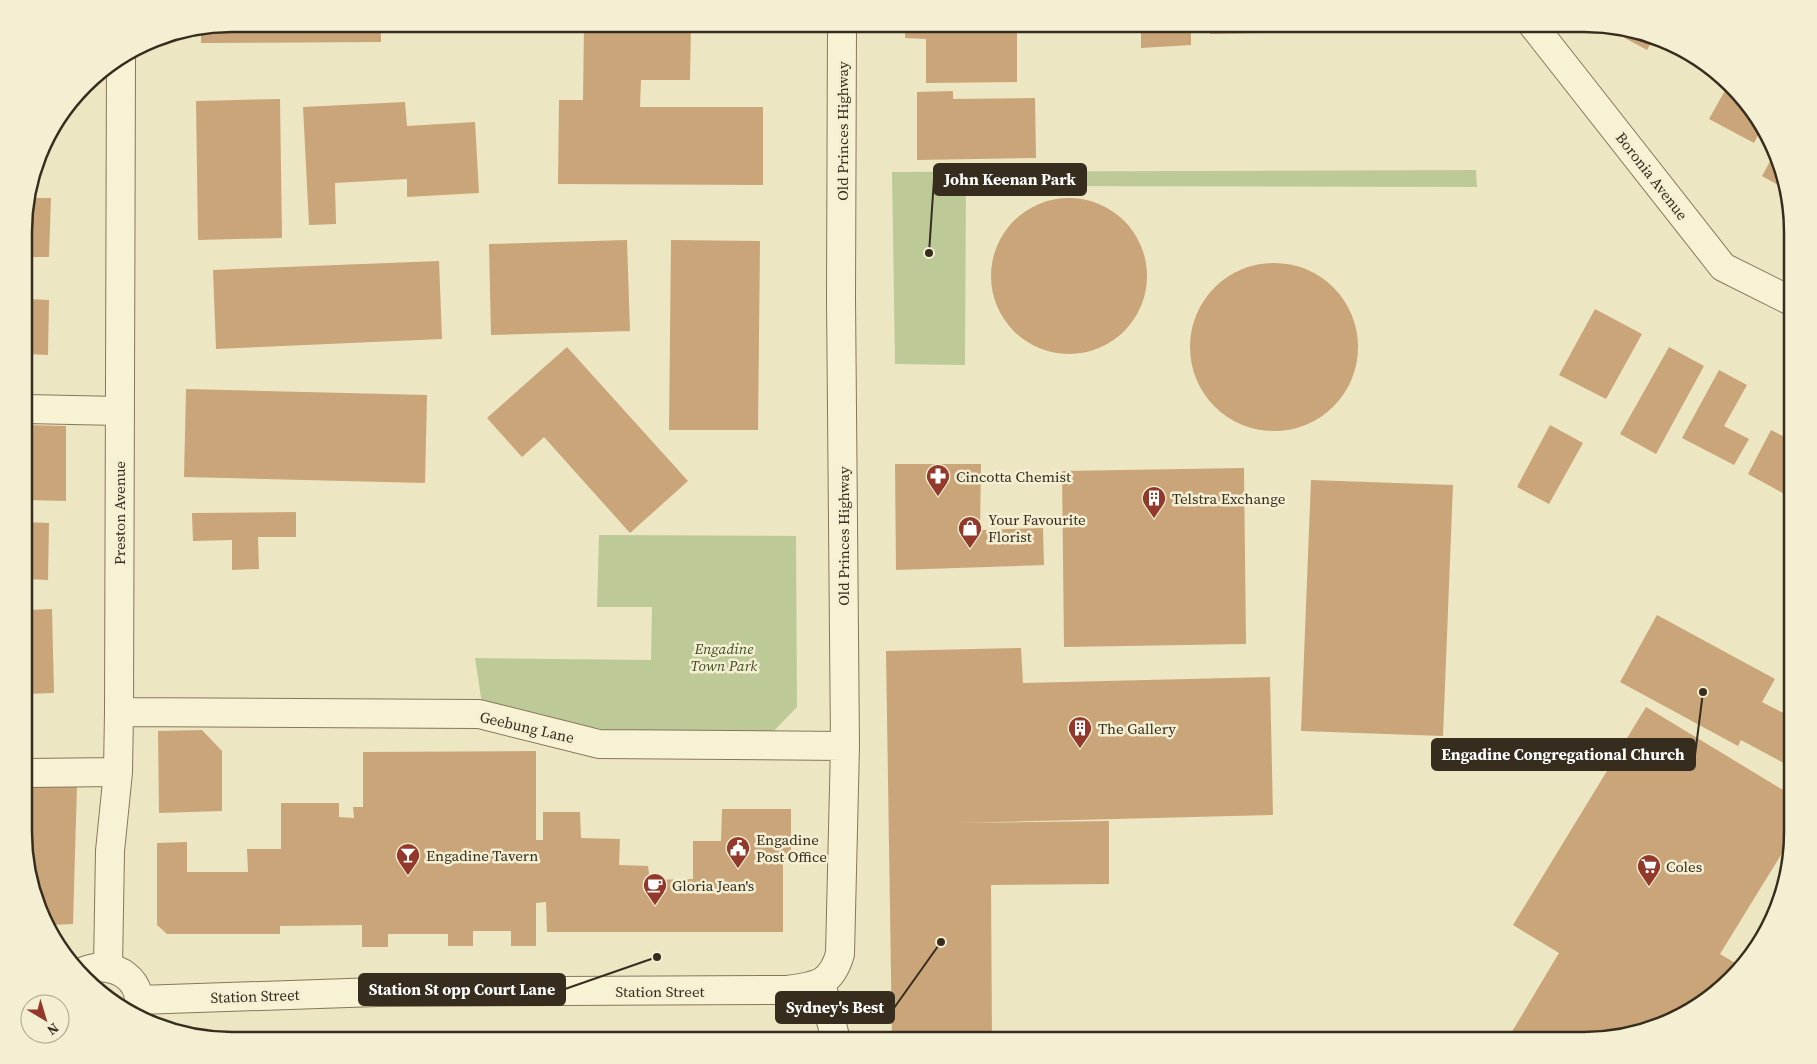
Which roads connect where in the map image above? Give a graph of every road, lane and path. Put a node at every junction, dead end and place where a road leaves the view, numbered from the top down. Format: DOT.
graph roads {
  1 [pos="842,32"];
  2 [pos="1538,32"];
  3 [pos="121,66"];
  4 [pos="1784,298"];
  5 [pos="32,409"];
  6 [pos="119,411"];
  7 [pos="119,712"];
  8 [pos="845,746"];
  9 [pos="118,772"];
  10 [pos="32,773"];
  11 [pos="96,969"];
  12 [pos="821,983"];
  13 [pos="137,1008"];
  14 [pos="834,1032"];
  1 -- 8 [label="street, Old Princes Highway"];
  2 -- 4 [label="street, Boronia Avenue"];
  3 -- 6 [label="street, Preston Avenue"];
  5 -- 6 [label="street"];
  6 -- 7 [label="street, Preston Avenue"];
  7 -- 8 [label="street, Geebung Lane"];
  7 -- 9 [label="street, Preston Avenue"];
  8 -- 12 [label="street, Old Princes Highway"];
  9 -- 10 [label="street"];
  9 -- 11 [label="street, Preston Avenue"];
  11 -- 13 [label="street"];
  12 -- 13 [label="street, Station Street"];
  12 -- 14 [label="street"];
}
